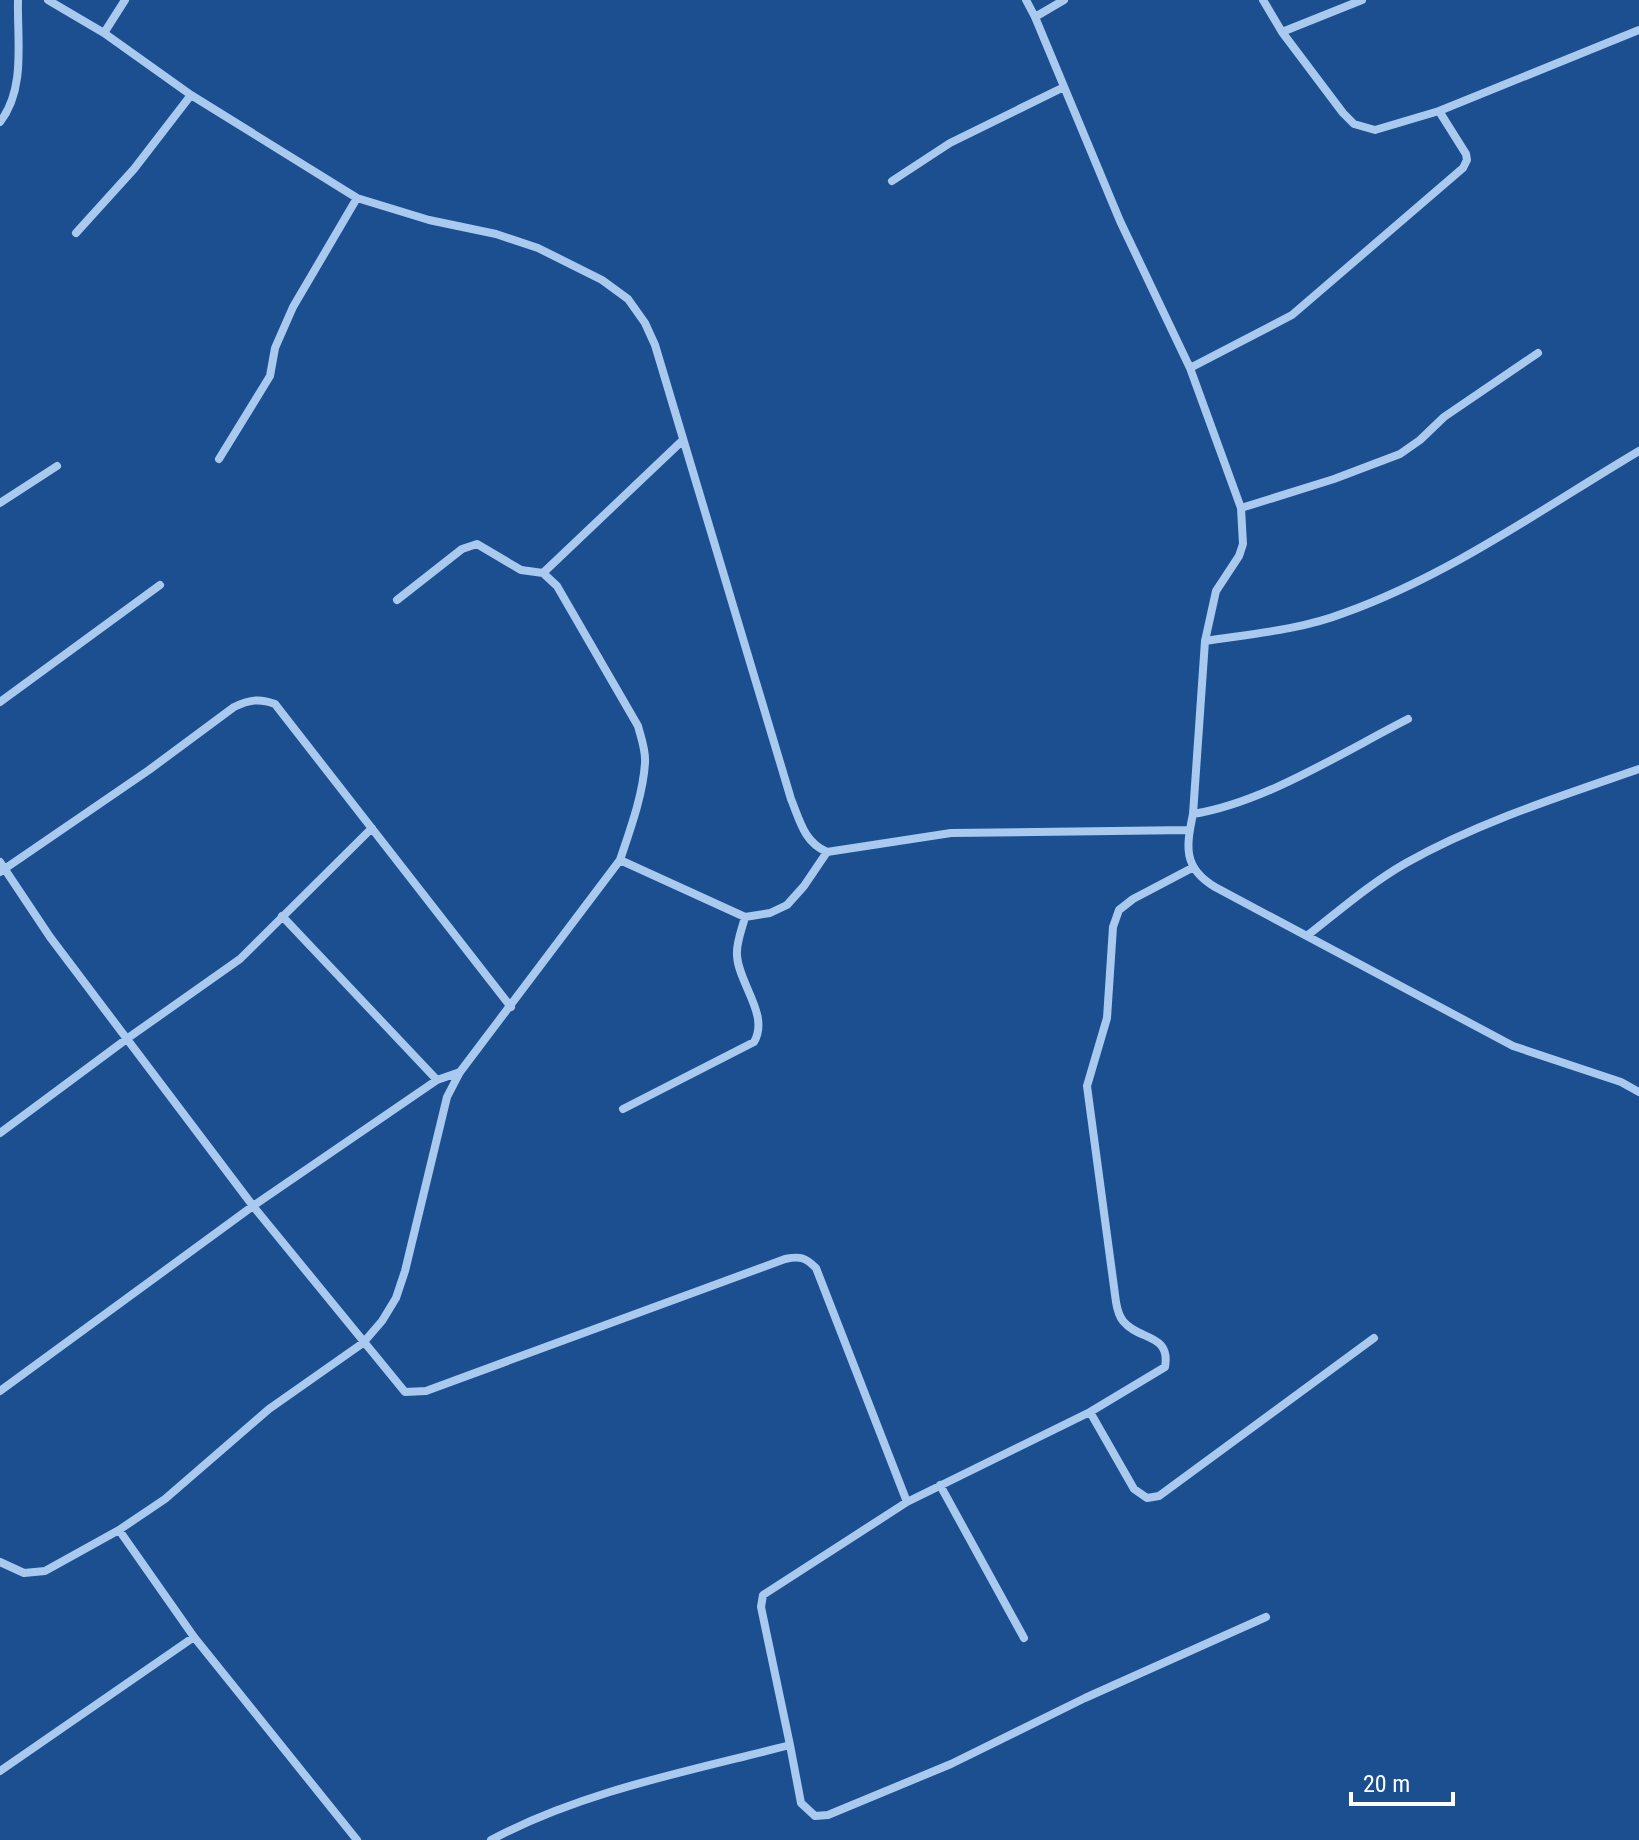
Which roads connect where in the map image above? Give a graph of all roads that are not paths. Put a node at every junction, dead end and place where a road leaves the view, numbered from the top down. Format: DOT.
graph roads {
  1 [pos="18,0"];
  2 [pos="48,0"];
  3 [pos="125,0"];
  4 [pos="1026,0"];
  5 [pos="1064,0"];
  6 [pos="1263,0"];
  7 [pos="1362,0"];
  8 [pos="1035,17"];
  9 [pos="1639,30"];
  10 [pos="1282,32"];
  11 [pos="104,33"];
  12 [pos="1064,87"];
  13 [pos="191,95"];
  14 [pos="1439,111"];
  15 [pos="0,122"];
  16 [pos="892,181"];
  17 [pos="357,198"];
  18 [pos="76,233"];
  19 [pos="1538,353"];
  20 [pos="1190,368"];
  21 [pos="683,440"];
  22 [pos="1639,451"];
  23 [pos="219,459"];
  24 [pos="57,466"];
  25 [pos="0,503"];
  26 [pos="1241,508"];
  27 [pos="543,573"];
  28 [pos="160,585"];
  29 [pos="397,600"];
  30 [pos="1205,641"];
  31 [pos="0,702"];
  32 [pos="1408,719"];
  33 [pos="1639,769"];
  34 [pos="1193,814"];
  35 [pos="372,828"];
  36 [pos="1190,830"];
  37 [pos="827,852"];
  38 [pos="620,860"];
  39 [pos="2,867"];
  40 [pos="1192,868"];
  41 [pos="282,916"];
  42 [pos="745,917"];
  43 [pos="1308,935"];
  44 [pos="511,1007"];
  45 [pos="128,1038"];
  46 [pos="460,1072"];
  47 [pos="437,1080"];
  48 [pos="1639,1092"];
  49 [pos="623,1109"];
  50 [pos="0,1133"];
  51 [pos="253,1206"];
  52 [pos="1374,1338"];
  53 [pos="363,1343"];
  54 [pos="0,1391"];
  55 [pos="1090,1412"];
  56 [pos="940,1485"];
  57 [pos="907,1502"];
  58 [pos="119,1530"];
  59 [pos="0,1562"];
  60 [pos="1266,1617"];
  61 [pos="194,1637"];
  62 [pos="1024,1638"];
  63 [pos="790,1745"];
  64 [pos="0,1771"];
  65 [pos="357,1840"];
  66 [pos="491,1840"];
  1 -- 15 [label="street"];
  2 -- 11 [label="street"];
  3 -- 11 [label="street"];
  4 -- 8 [label="street"];
  5 -- 8 [label="street"];
  6 -- 10 [label="street"];
  7 -- 10 [label="street"];
  8 -- 12 [label="street"];
  9 -- 14 [label="street"];
  10 -- 14 [label="street"];
  11 -- 13 [label="street"];
  12 -- 16 [label="street"];
  12 -- 20 [label="street"];
  13 -- 17 [label="street"];
  13 -- 18 [label="street"];
  14 -- 20 [label="street"];
  17 -- 21 [label="street"];
  17 -- 23 [label="street"];
  19 -- 26 [label="street"];
  20 -- 26 [label="street"];
  21 -- 27 [label="street"];
  21 -- 37 [label="street"];
  22 -- 30 [label="street"];
  24 -- 25 [label="street"];
  26 -- 30 [label="street"];
  27 -- 29 [label="street"];
  27 -- 38 [label="street"];
  28 -- 31 [label="street"];
  30 -- 34 [label="street"];
  32 -- 34 [label="street"];
  33 -- 43 [label="street"];
  34 -- 36 [label="street"];
  35 -- 39 [label="street"];
  35 -- 41 [label="street"];
  35 -- 44 [label="street"];
  36 -- 37 [label="street"];
  36 -- 40 [label="street"];
  37 -- 42 [label="street"];
  38 -- 42 [label="street"];
  38 -- 44 [label="street"];
  39 -- 45 [label="street"];
  40 -- 43 [label="street"];
  40 -- 55 [label="street"];
  41 -- 45 [label="street"];
  41 -- 47 [label="street"];
  42 -- 49 [label="street"];
  43 -- 48 [label="street"];
  44 -- 46 [label="street"];
  45 -- 50 [label="street"];
  45 -- 51 [label="street"];
  46 -- 47 [label="street"];
  46 -- 53 [label="street"];
  47 -- 51 [label="street"];
  51 -- 53 [label="street"];
  51 -- 54 [label="street"];
  52 -- 55 [label="street"];
  53 -- 57 [label="street"];
  53 -- 58 [label="street"];
  55 -- 56 [label="street"];
  56 -- 57 [label="street"];
  56 -- 62 [label="street"];
  57 -- 63 [label="street"];
  58 -- 59 [label="street"];
  58 -- 61 [label="street"];
  60 -- 63 [label="street"];
  61 -- 64 [label="street"];
  61 -- 65 [label="street"];
  63 -- 66 [label="street"];
}
